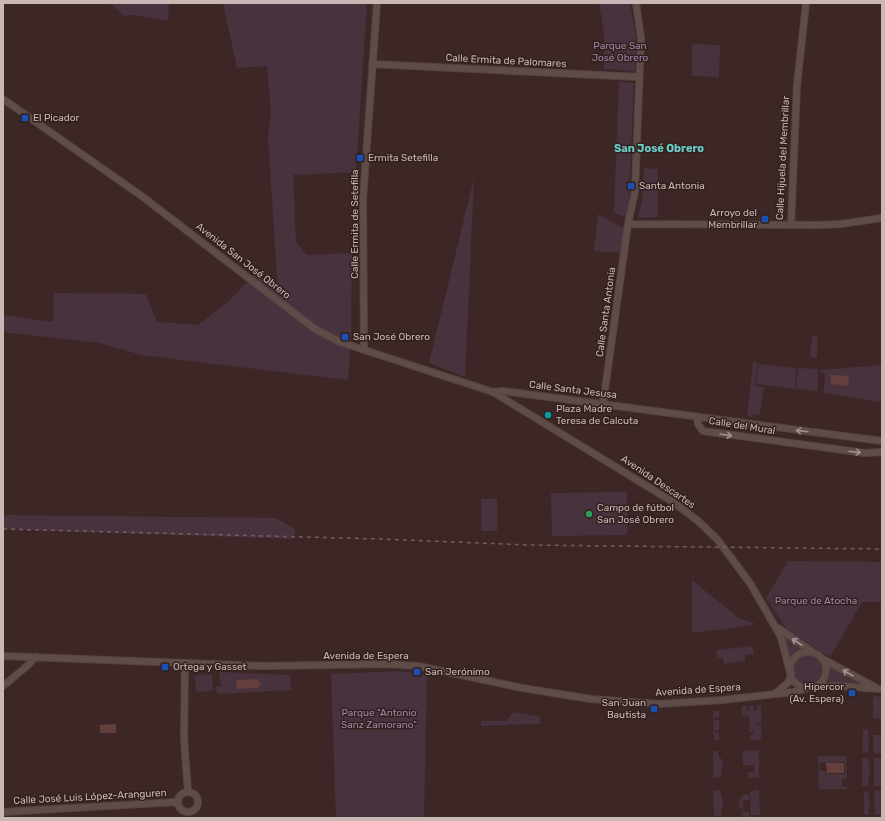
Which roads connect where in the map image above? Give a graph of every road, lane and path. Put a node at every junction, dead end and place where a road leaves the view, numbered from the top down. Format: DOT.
graph roads {
  1 [pos="377,3"];
  2 [pos="636,3"];
  3 [pos="806,3"];
  4 [pos="372,64"];
  5 [pos="639,77"];
  6 [pos="3,99"];
  7 [pos="882,218"];
  8 [pos="628,224"];
  9 [pos="791,224"];
  10 [pos="364,350"];
  11 [pos="494,392"];
  12 [pos="603,404"];
  13 [pos="697,417"];
  14 [pos="882,441"];
  15 [pos="882,452"];
  16 [pos="777,627"];
  17 [pos="3,656"];
  18 [pos="818,656"];
  19 [pos="36,657"];
  20 [pos="185,664"];
  21 [pos="790,673"];
  22 [pos="3,686"];
  23 [pos="811,688"];
  24 [pos="880,689"];
  25 [pos="774,694"];
  26 [pos="188,792"];
  27 [pos="177,802"];
  28 [pos="3,812"];
  29 [pos="188,815"];
  1 -- 4 [label="street, Calle Ermita de Setefilla"];
  2 -- 5 [label="street, Calle Santa Antonia"];
  3 -- 9 [label="street, Calle Hijuela del Membrillar"];
  4 -- 5 [label="street, Calle Ermita de Palomares"];
  4 -- 10 [label="street, Calle Ermita de Setefilla"];
  5 -- 8 [label="street, Calle Santa Antonia"];
  6 -- 10 [label="street, Avenida San José Obrero"];
  7 -- 9 [label="street"];
  8 -- 9 [label="street, Calle Hijuela del Membrillar"];
  8 -- 12 [label="street, Calle Santa Antonia"];
  10 -- 11 [label="street, Avenida San José Obrero"];
  11 -- 12 [label="street, Calle Santa Jesusa"];
  11 -- 16 [label="street, Avenida Descartes"];
  12 -- 13 [label="street, Calle Santa Jesusa"];
  14 -- 13 [label="street, Calle del Mural, one-way"];
  13 -- 15 [label="street, Calle del Mural, one-way"];
  18 -- 16 [label="street, Avenida Descartes, one-way"];
  16 -- 21 [label="street, Avenida Descartes"];
  17 -- 19 [label="street, Avenida de Espera"];
  18 -- 21 [label="street"];
  18 -- 23 [label="street"];
  24 -- 18 [label="street, Avenida de Espera, one-way"];
  19 -- 20 [label="street, Avenida de Espera"];
  19 -- 22 [label="street"];
  20 -- 25 [label="street, Avenida de Espera"];
  20 -- 26 [label="street"];
  21 -- 23 [label="street"];
  21 -- 25 [label="street"];
  23 -- 24 [label="street, Avenida de Espera"];
  23 -- 25 [label="street, Avenida de Espera"];
  26 -- 27 [label="street"];
  26 -- 29 [label="street"];
  27 -- 28 [label="street, Calle José Luis López-Aranguren"];
  27 -- 29 [label="street"];
}
